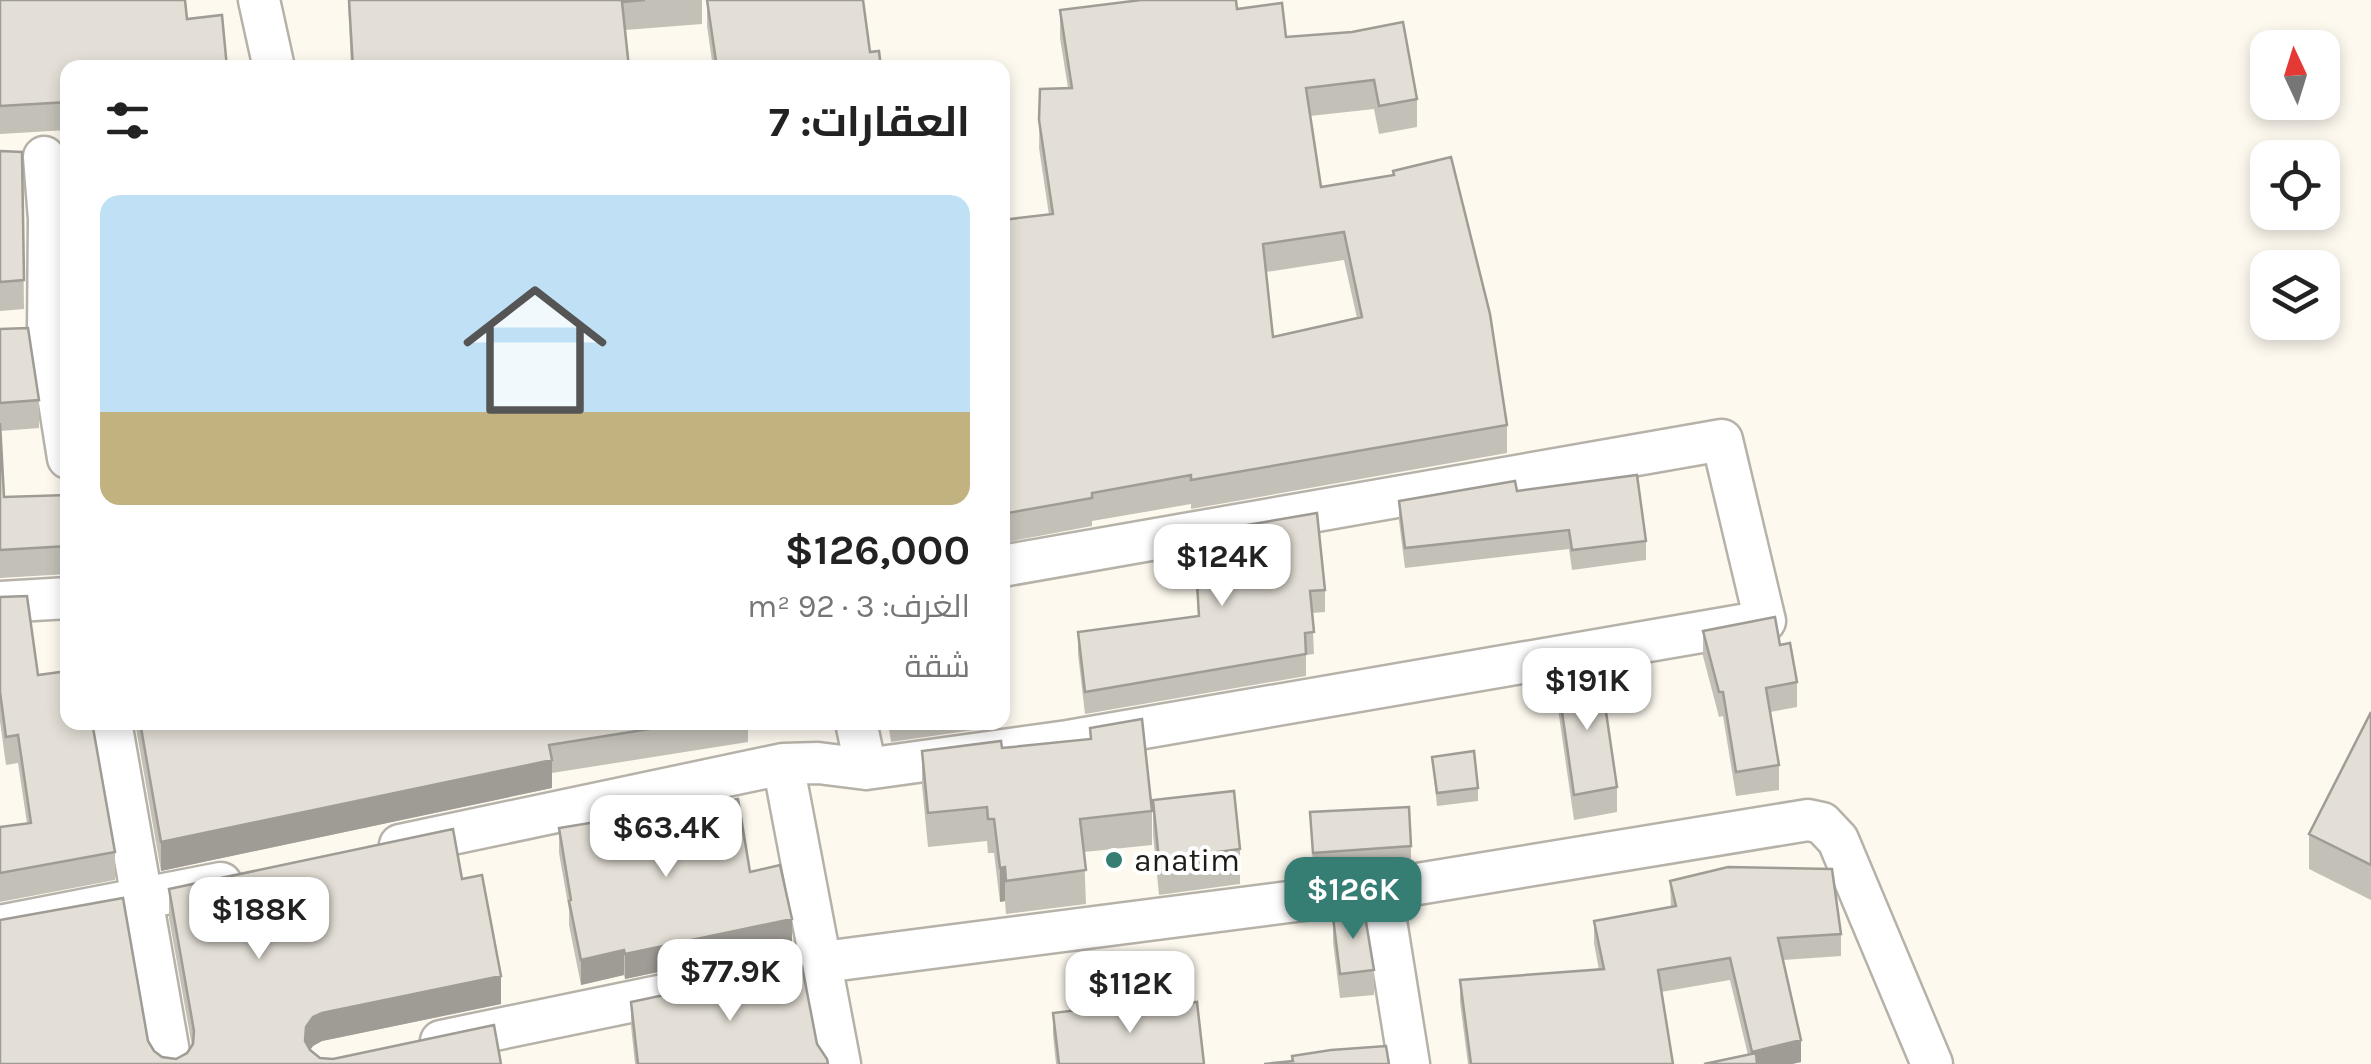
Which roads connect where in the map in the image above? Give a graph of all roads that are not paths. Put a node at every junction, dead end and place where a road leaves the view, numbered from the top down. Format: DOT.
graph roads {
  1 [pos="260,0"];
  2 [pos="272,60"];
  3 [pos="56,155"];
  4 [pos="0,158"];
  5 [pos="44,332"];
  6 [pos="60,416"];
  7 [pos="1010,565"];
  8 [pos="60,598"];
  9 [pos="0,602"];
  10 [pos="122,730"];
  11 [pos="858,730"];
  12 [pos="783,764"];
  13 [pos="866,769"];
  14 [pos="356,854"];
  15 [pos="258,875"];
  16 [pos="1381,890"];
  17 [pos="142,899"];
  18 [pos="0,926"];
  19 [pos="823,962"];
  20 [pos="404,1048"];
  21 [pos="172,1064"];
  22 [pos="840,1064"];
  23 [pos="1408,1064"];
  24 [pos="1932,1064"];
  1 -- 2 [label="street"];
  3 -- 4 [label="street"];
  3 -- 5 [label="street"];
  5 -- 6 [label="street"];
  7 -- 13 [label="street"];
  8 -- 9 [label="street"];
  10 -- 17 [label="street"];
  11 -- 13 [label="street"];
  12 -- 13 [label="street"];
  12 -- 14 [label="street"];
  12 -- 19 [label="street"];
  15 -- 17 [label="street"];
  16 -- 19 [label="street"];
  16 -- 23 [label="street"];
  16 -- 24 [label="street"];
  17 -- 18 [label="street"];
  17 -- 21 [label="street"];
  19 -- 20 [label="street"];
  19 -- 22 [label="street"];
}
